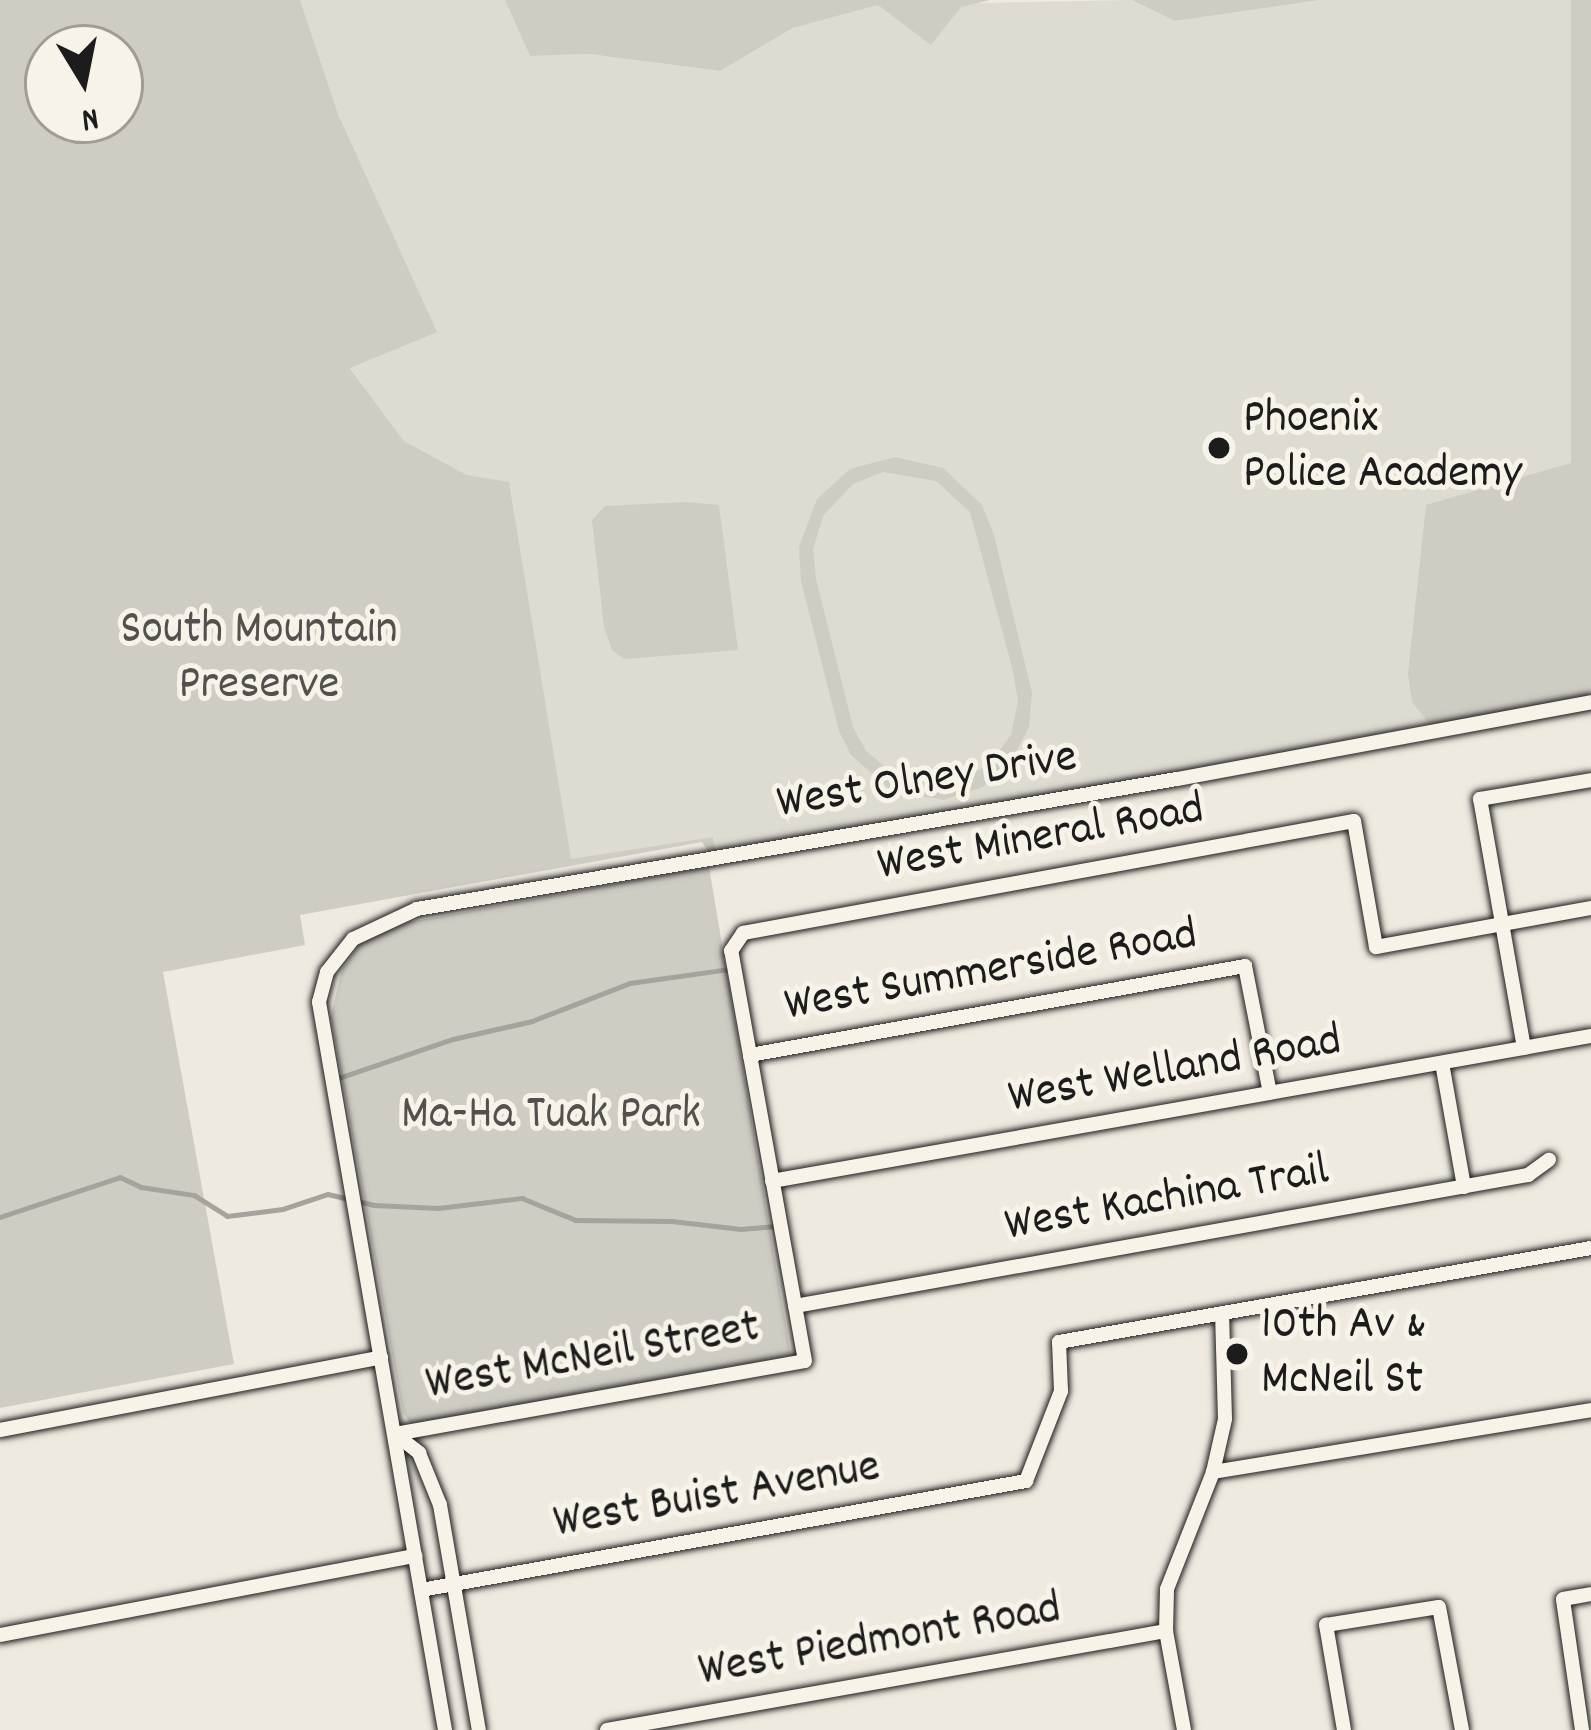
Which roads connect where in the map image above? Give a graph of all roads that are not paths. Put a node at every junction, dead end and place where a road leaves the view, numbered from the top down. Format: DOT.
graph roads {
  1 [pos="1591,701"];
  2 [pos="1591,780"];
  3 [pos="1591,908"];
  4 [pos="1502,925"];
  5 [pos="1591,1036"];
  6 [pos="1524,1048"];
  7 [pos="750,1054"];
  8 [pos="1442,1063"];
  9 [pos="1270,1093"];
  10 [pos="1549,1160"];
  11 [pos="772,1181"];
  12 [pos="1464,1187"];
  13 [pos="1591,1248"];
  14 [pos="795,1306"];
  15 [pos="1222,1313"];
  16 [pos="381,1357"];
  17 [pos="1591,1410"];
  18 [pos="0,1430"];
  19 [pos="395,1434"];
  20 [pos="1213,1472"];
  21 [pos="416,1556"];
  22 [pos="454,1584"];
  23 [pos="421,1590"];
  24 [pos="1591,1594"];
  25 [pos="1166,1631"];
  26 [pos="0,1634"];
  27 [pos="446,1730"];
  28 [pos="479,1730"];
  29 [pos="607,1730"];
  30 [pos="1184,1730"];
  31 [pos="1344,1730"];
  32 [pos="1462,1730"];
  33 [pos="1582,1730"];
  1 -- 16 [label="street, West Olney Drive"];
  2 -- 4 [label="street"];
  3 -- 4 [label="street"];
  4 -- 6 [label="street"];
  4 -- 7 [label="street, West Mineral Road"];
  5 -- 6 [label="street, West Welland Road"];
  6 -- 8 [label="street, West Welland Road"];
  7 -- 9 [label="street, West Summerside Road"];
  7 -- 11 [label="street"];
  8 -- 9 [label="street, West Welland Road"];
  8 -- 12 [label="street"];
  9 -- 11 [label="street, West Welland Road"];
  10 -- 12 [label="street, West Kachina Trail"];
  11 -- 14 [label="street"];
  12 -- 14 [label="street, West Kachina Trail"];
  13 -- 15 [label="street"];
  14 -- 19 [label="street, West McNeil Street"];
  15 -- 20 [label="street"];
  15 -- 22 [label="street, West Buist Avenue"];
  16 -- 18 [label="street, West McNeil Street"];
  16 -- 19 [label="street"];
  17 -- 20 [label="street"];
  19 -- 21 [label="street"];
  19 -- 22 [label="street"];
  20 -- 25 [label="street"];
  21 -- 23 [label="street"];
  21 -- 26 [label="street"];
  22 -- 23 [label="street, West Buist Avenue"];
  22 -- 28 [label="street"];
  23 -- 27 [label="street"];
  24 -- 33 [label="street"];
  25 -- 29 [label="street, West Piedmont Road"];
  25 -- 30 [label="street"];
  31 -- 32 [label="street"];
}
